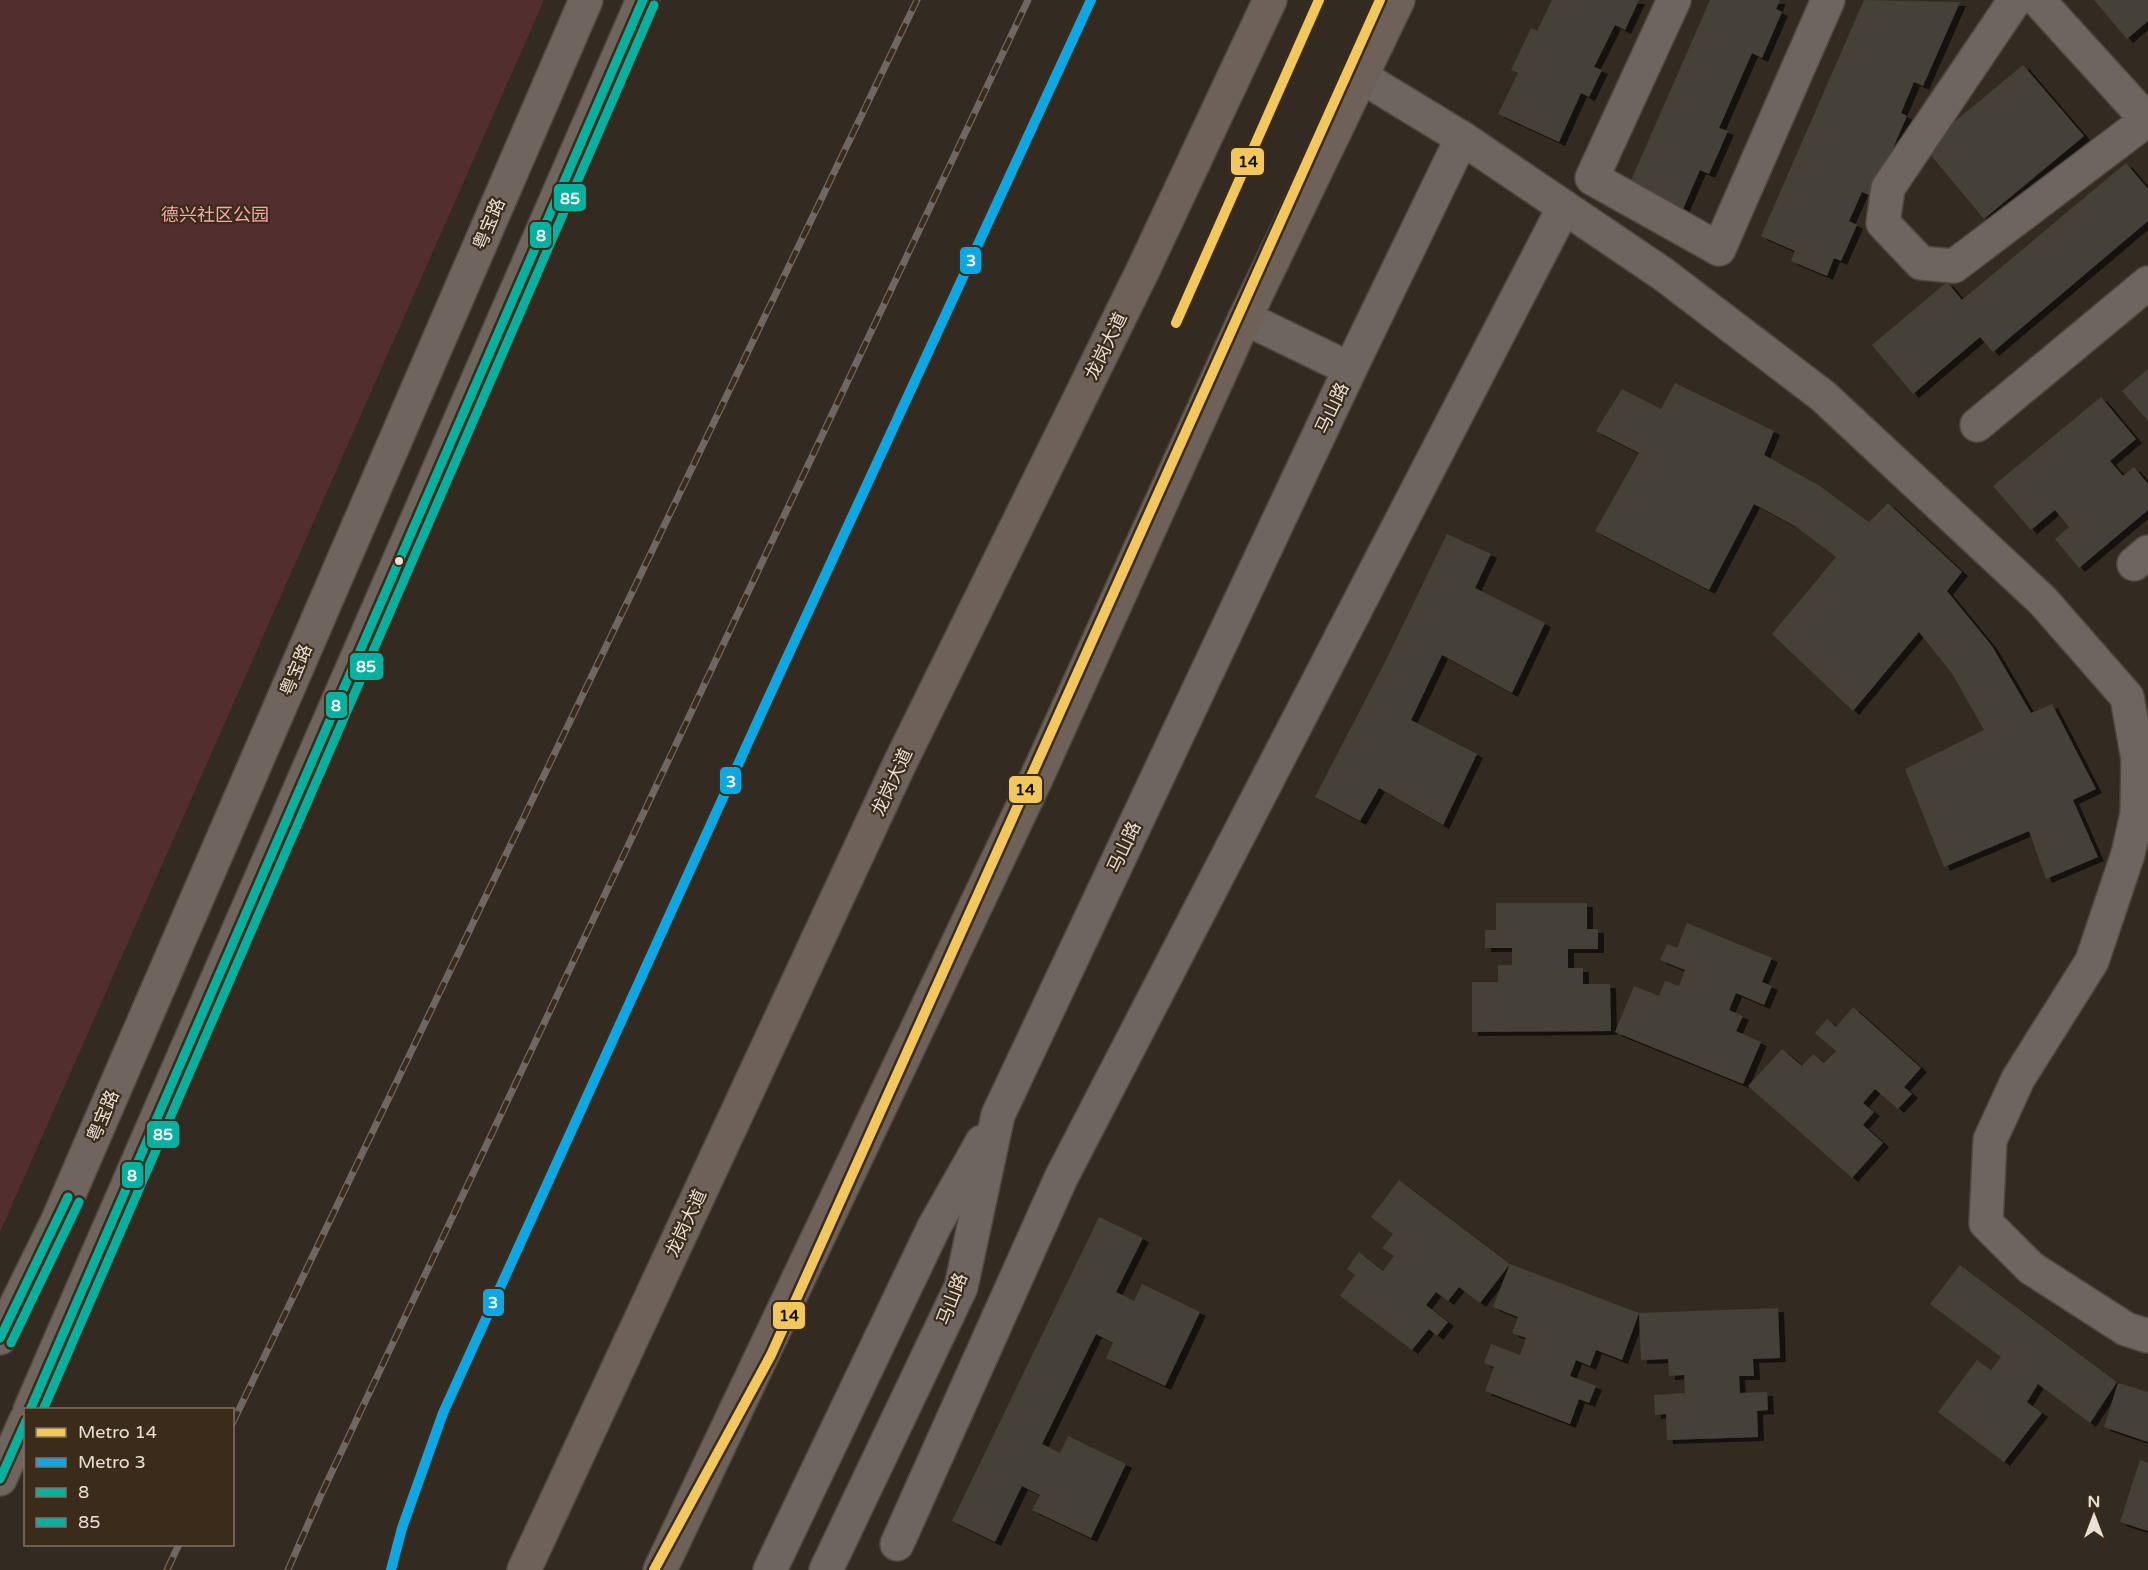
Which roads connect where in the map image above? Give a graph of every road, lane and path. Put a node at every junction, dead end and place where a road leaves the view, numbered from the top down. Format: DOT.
graph roads {
  1 [pos="586,0"];
  2 [pos="643,0"];
  3 [pos="1270,0"];
  4 [pos="1398,0"];
  5 [pos="1674,0"];
  6 [pos="1828,0"];
  7 [pos="2015,0"];
  8 [pos="2038,0"];
  9 [pos="1362,77"];
  10 [pos="2147,120"];
  11 [pos="1462,138"];
  12 [pos="1564,207"];
  13 [pos="2148,283"];
  14 [pos="1245,318"];
  15 [pos="1350,369"];
  16 [pos="1977,425"];
  17 [pos="998,1115"];
  18 [pos="2148,1336"];
  19 [pos="0,1338"];
  20 [pos="31,1408"];
  21 [pos="24,1425"];
  22 [pos="0,1479"];
  23 [pos="897,1544"];
  24 [pos="524,1570"];
  25 [pos="660,1570"];
  26 [pos="770,1570"];
  27 [pos="826,1570"];
  1 -- 19 [label="main road, 粤宝路"];
  2 -- 20 [label="main road"];
  3 -- 24 [label="highway, 龙岗大道"];
  4 -- 9 [label="highway"];
  5 -- 6 [label="street"];
  7 -- 10 [label="street"];
  8 -- 10 [label="street"];
  9 -- 11 [label="street"];
  9 -- 14 [label="highway"];
  11 -- 12 [label="street"];
  11 -- 15 [label="street, 马山路"];
  12 -- 18 [label="street"];
  12 -- 23 [label="street"];
  13 -- 16 [label="street"];
  14 -- 15 [label="street"];
  14 -- 25 [label="highway"];
  15 -- 17 [label="street, 马山路"];
  17 -- 26 [label="street"];
  17 -- 27 [label="street, 马山路"];
  21 -- 22 [label="main road"];
}
